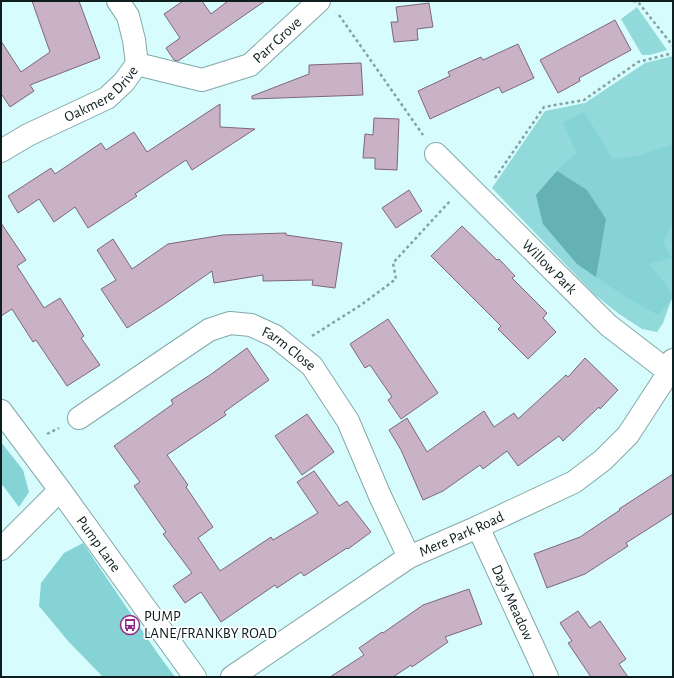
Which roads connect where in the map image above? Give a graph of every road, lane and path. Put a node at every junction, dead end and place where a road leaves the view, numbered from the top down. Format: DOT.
graph roads {
  1 [pos="118,1"];
  2 [pos="319,1"];
  3 [pos="633,1"];
  4 [pos="338,14"];
  5 [pos="673,46"];
  6 [pos="673,53"];
  7 [pos="137,64"];
  8 [pos="1,150"];
  9 [pos="436,154"];
  10 [pos="473,192"];
  11 [pos="291,349"];
  12 [pos="671,366"];
  13 [pos="1,411"];
  14 [pos="79,418"];
  15 [pos="26,445"];
  16 [pos="60,490"];
  17 [pos="478,527"];
  18 [pos="1,548"];
  19 [pos="409,557"];
  20 [pos="195,677"];
  21 [pos="232,677"];
  22 [pos="547,677"];
  1 -- 7 [label="street, Oakmere Drive"];
  2 -- 7 [label="street, Parr Grove"];
  3 -- 5 [label="path"];
  4 -- 9 [label="path"];
  6 -- 10 [label="path"];
  7 -- 8 [label="street, Oakmere Drive"];
  9 -- 10 [label="street, Willow Park"];
  10 -- 11 [label="path"];
  10 -- 12 [label="street, Willow Park"];
  11 -- 14 [label="street, Farm Close"];
  11 -- 19 [label="street, Farm Close"];
  12 -- 17 [label="street, Mere Park Road"];
  13 -- 15 [label="street, Pump Lane"];
  14 -- 15 [label="path"];
  15 -- 16 [label="street, Pump Lane"];
  16 -- 18 [label="street"];
  16 -- 20 [label="street, Pump Lane"];
  17 -- 19 [label="street, Mere Park Road"];
  17 -- 22 [label="street, Days Meadow"];
  19 -- 21 [label="street, Mere Park Road"];
}
